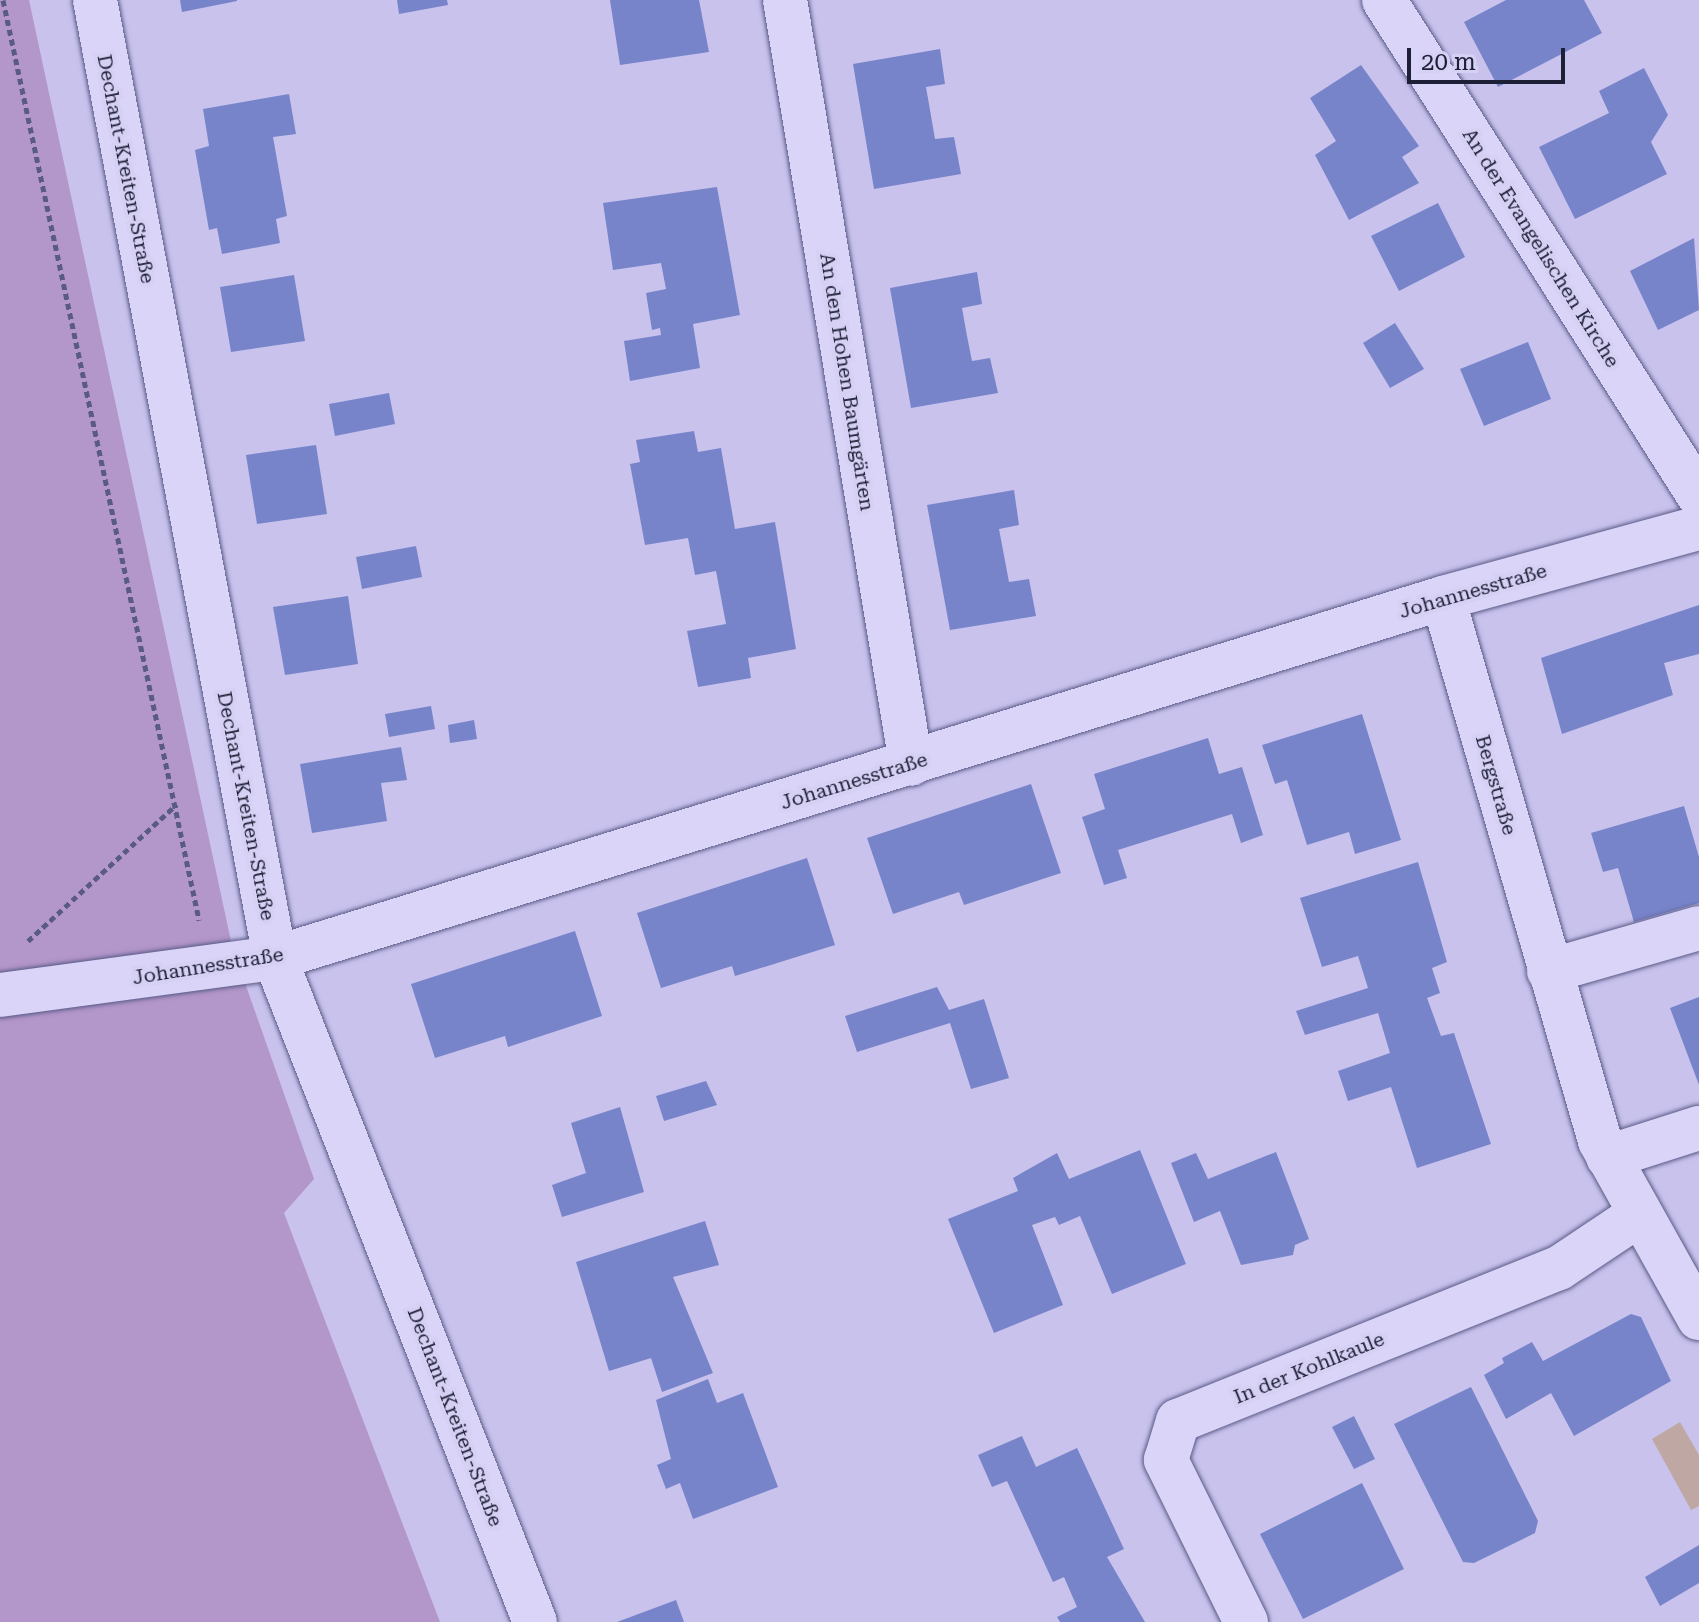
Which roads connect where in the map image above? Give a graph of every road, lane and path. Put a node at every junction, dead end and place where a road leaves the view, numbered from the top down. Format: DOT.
graph roads {
  1 [pos="3,0"];
  2 [pos="95,0"];
  3 [pos="785,0"];
  4 [pos="1384,0"];
  5 [pos="1699,496"];
  6 [pos="1699,528"];
  7 [pos="1443,598"];
  8 [pos="911,764"];
  9 [pos="177,803"];
  10 [pos="1699,928"];
  11 [pos="17,952"];
  12 [pos="275,958"];
  13 [pos="208,968"];
  14 [pos="1549,971"];
  15 [pos="0,995"];
  16 [pos="1699,1128"];
  17 [pos="1608,1157"];
  18 [pos="1637,1216"];
  19 [pos="1699,1318"];
  20 [pos="535,1622"];
  21 [pos="1246,1622"];
  1 -- 9 [label="path"];
  2 -- 12 [label="street, Dechant-Kreiten-Straße"];
  3 -- 8 [label="street, An den Hohen Baumgärten"];
  4 -- 5 [label="street, An der Evangelischen Kirche"];
  6 -- 7 [label="street, Johannesstraße"];
  7 -- 8 [label="street, Johannesstraße"];
  7 -- 14 [label="street, Bergstraße"];
  8 -- 12 [label="street, Johannesstraße"];
  9 -- 11 [label="path"];
  9 -- 13 [label="path"];
  10 -- 14 [label="street"];
  12 -- 13 [label="street, Johannesstraße"];
  12 -- 20 [label="street, Dechant-Kreiten-Straße"];
  13 -- 15 [label="street, Johannesstraße"];
  14 -- 17 [label="street, Bergstraße"];
  16 -- 17 [label="street"];
  17 -- 18 [label="street, Bergstraße"];
  18 -- 19 [label="street, Bergstraße"];
  18 -- 21 [label="street, In der Kohlkaule"];
}
